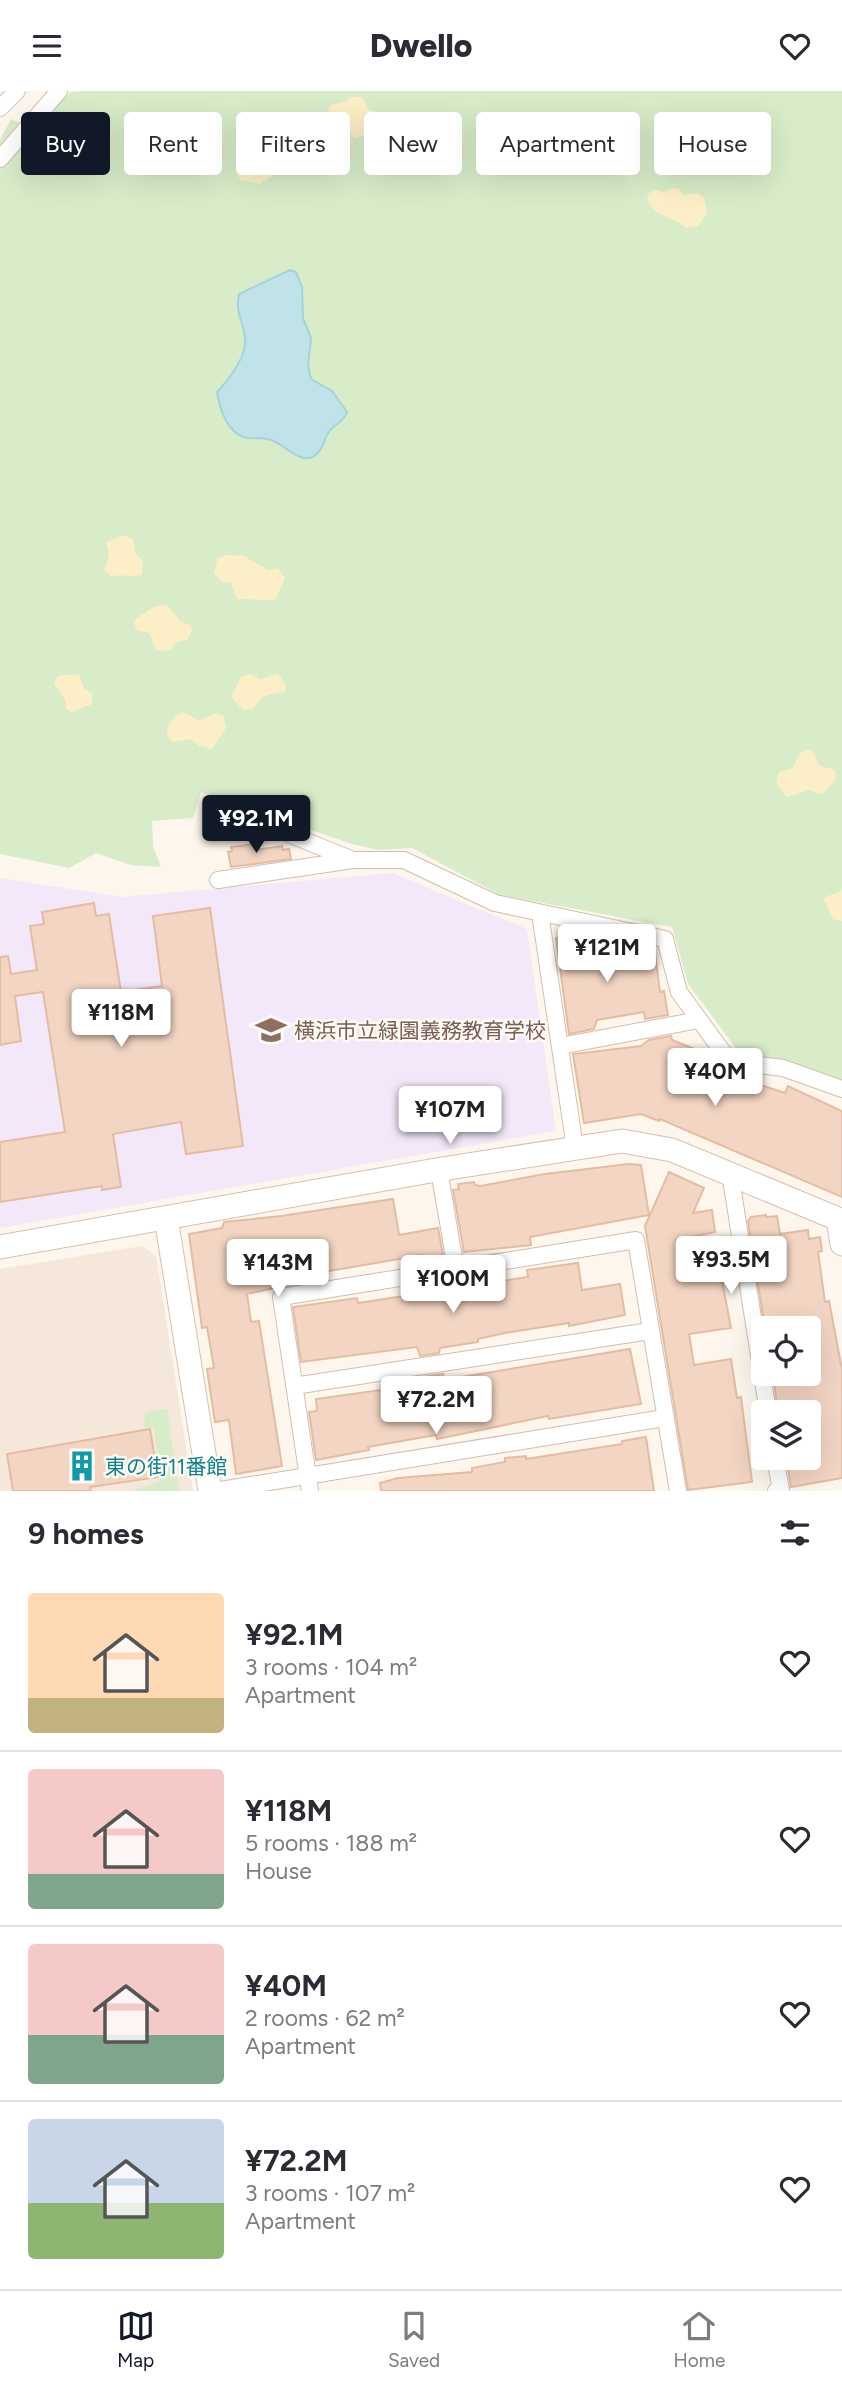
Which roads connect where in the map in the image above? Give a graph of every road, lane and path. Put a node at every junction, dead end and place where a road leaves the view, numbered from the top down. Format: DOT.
graph roads {
  1 [pos="17,91"];
  2 [pos="59,91"];
  3 [pos="0,108"];
  4 [pos="0,159"];
  5 [pos="242,815"];
  6 [pos="353,859"];
  7 [pos="218,880"];
  8 [pos="541,913"];
  9 [pos="699,1020"];
  10 [pos="560,1046"];
  11 [pos="842,1089"];
  12 [pos="575,1147"];
  13 [pos="439,1170"];
  14 [pos="730,1173"];
  15 [pos="166,1218"];
  16 [pos="842,1244"];
  17 [pos="0,1247"];
  18 [pos="456,1269"];
  19 [pos="650,1331"];
  20 [pos="294,1386"];
  21 [pos="766,1400"];
  22 [pos="664,1418"];
  23 [pos="777,1470"];
  24 [pos="309,1483"];
  25 [pos="212,1491"];
  26 [pos="678,1491"];
  27 [pos="776,1491"];
  1 -- 3 [label="street"];
  2 -- 4 [label="street"];
  5 -- 6 [label="street"];
  6 -- 7 [label="street"];
  6 -- 8 [label="street"];
  8 -- 9 [label="street"];
  8 -- 10 [label="street"];
  9 -- 10 [label="street"];
  9 -- 11 [label="street"];
  10 -- 12 [label="street"];
  12 -- 13 [label="street"];
  12 -- 14 [label="street"];
  13 -- 15 [label="street"];
  13 -- 18 [label="street"];
  14 -- 16 [label="street"];
  14 -- 21 [label="street"];
  15 -- 17 [label="street"];
  15 -- 25 [label="street"];
  18 -- 19 [label="street"];
  18 -- 20 [label="street"];
  19 -- 20 [label="street"];
  19 -- 22 [label="street"];
  20 -- 24 [label="street"];
  22 -- 24 [label="street"];
  22 -- 26 [label="street"];
  23 -- 27 [label="street"];
  24 -- 25 [label="street"];
}
